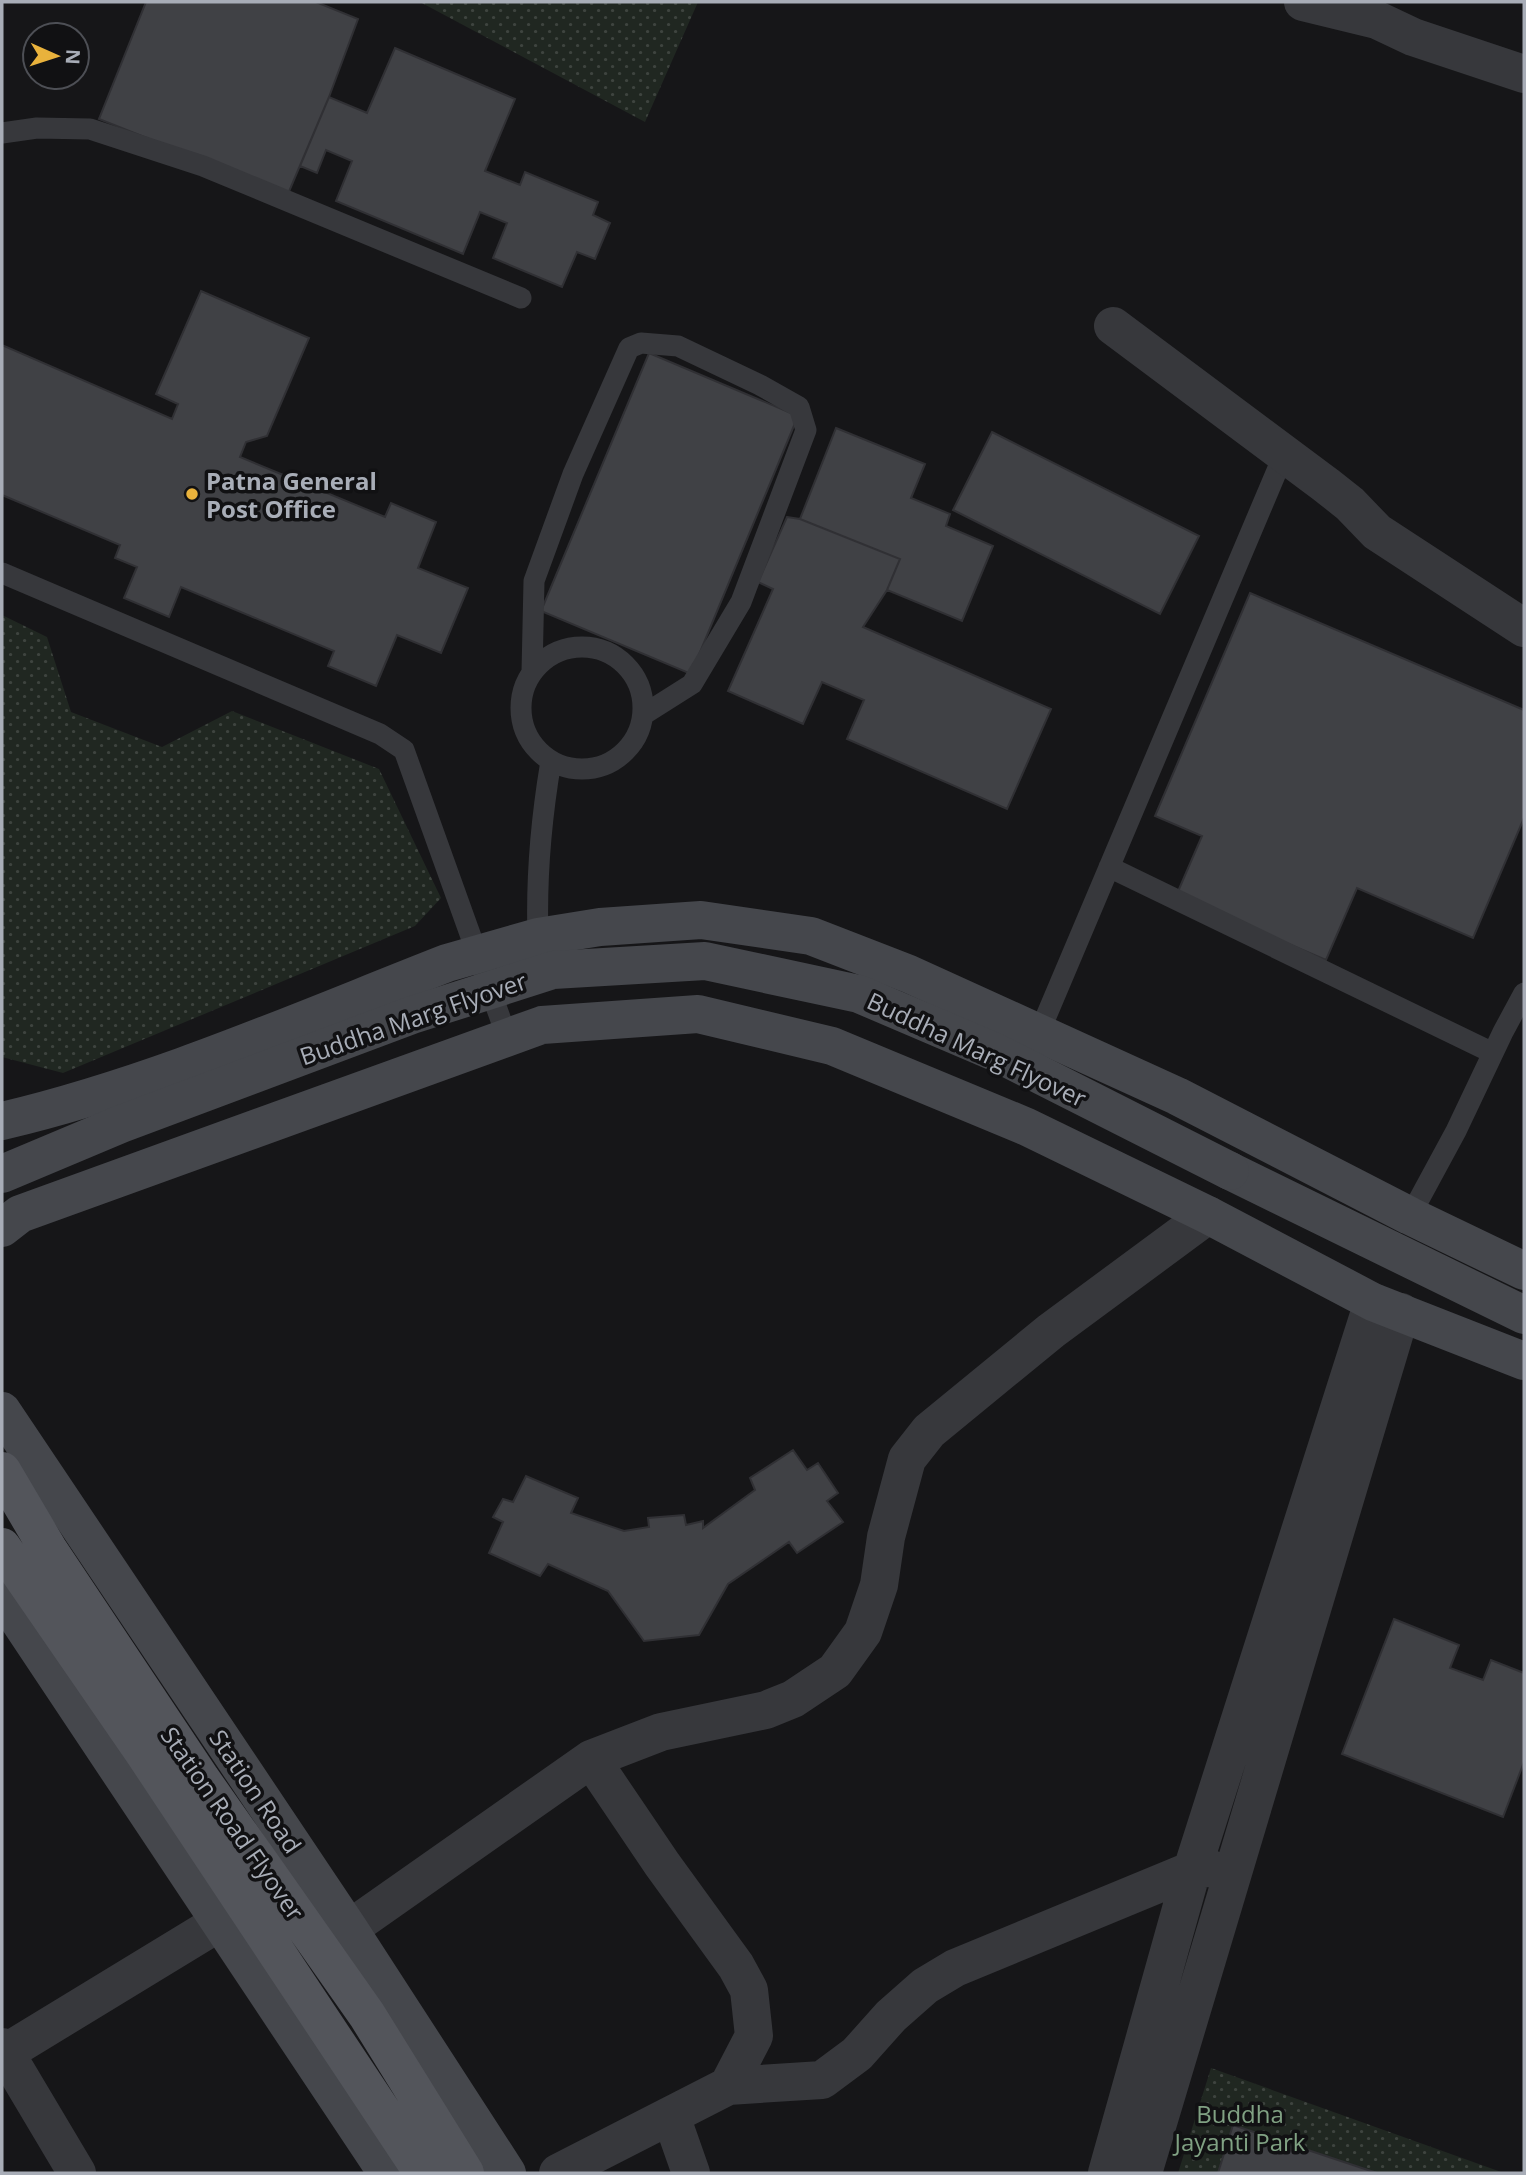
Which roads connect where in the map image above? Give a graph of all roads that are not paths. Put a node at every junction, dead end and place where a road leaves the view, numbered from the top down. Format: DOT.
graph roads {
  1 [pos="1303,2"];
  2 [pos="1362,8"];
  3 [pos="1524,74"];
  4 [pos="2,133"];
  5 [pos="522,298"];
  6 [pos="1113,326"];
  7 [pos="1284,454"];
  8 [pos="2,573"];
  9 [pos="1524,628"];
  10 [pos="532,672"];
  11 [pos="643,715"];
  12 [pos="551,761"];
  13 [pos="1110,867"];
  14 [pos="538,937"];
  15 [pos="477,955"];
  16 [pos="1523,998"];
  17 [pos="1039,1033"];
  18 [pos="507,1037"];
  19 [pos="1493,1053"];
  20 [pos="2,1121"];
  21 [pos="2,1174"];
  22 [pos="1208,1215"];
  23 [pos="1410,1216"];
  24 [pos="2,1228"];
  25 [pos="1524,1271"];
  26 [pos="1387,1307"];
  27 [pos="1524,1315"];
  28 [pos="1524,1361"];
  29 [pos="2,1411"];
  30 [pos="2,1471"];
  31 [pos="2,1547"];
  32 [pos="2,1595"];
  33 [pos="591,1759"];
  34 [pos="1236,1865"];
  35 [pos="1192,1870"];
  36 [pos="220,1922"];
  37 [pos="349,1929"];
  38 [pos="4,2050"];
  39 [pos="729,2086"];
  40 [pos="671,2116"];
  41 [pos="77,2173"];
  42 [pos="387,2173"];
  43 [pos="423,2173"];
  44 [pos="465,2173"];
  45 [pos="507,2173"];
  46 [pos="558,2173"];
  47 [pos="691,2173"];
  48 [pos="1107,2173"];
  49 [pos="1143,2173"];
  1 -- 2 [label="street"];
  2 -- 3 [label="street"];
  4 -- 5 [label="lane"];
  6 -- 7 [label="street"];
  7 -- 9 [label="street"];
  7 -- 13 [label="lane"];
  8 -- 15 [label="lane"];
  10 -- 11 [label="lane"];
  10 -- 11 [label="lane"];
  10 -- 12 [label="lane"];
  11 -- 12 [label="lane"];
  12 -- 14 [label="lane"];
  13 -- 17 [label="lane"];
  13 -- 19 [label="lane"];
  14 -- 15 [label="main road"];
  14 -- 17 [label="main road"];
  15 -- 18 [label="lane"];
  15 -- 20 [label="main road"];
  16 -- 19 [label="lane"];
  17 -- 23 [label="main road"];
  18 -- 22 [label="main road"];
  18 -- 24 [label="main road"];
  19 -- 23 [label="lane"];
  21 -- 27 [label="main road, Buddha Marg Flyover, bridge"];
  22 -- 26 [label="main road"];
  22 -- 33 [label="street"];
  23 -- 25 [label="main road"];
  26 -- 28 [label="main road"];
  26 -- 34 [label="street"];
  26 -- 35 [label="street"];
  29 -- 37 [label="main road, Station Road"];
  30 -- 44 [label="main road, Station Road Flyover"];
  31 -- 43 [label="main road, Station Road Flyover"];
  32 -- 36 [label="main road"];
  33 -- 37 [label="street"];
  33 -- 39 [label="street"];
  34 -- 35 [label="street"];
  34 -- 49 [label="street"];
  35 -- 39 [label="street"];
  35 -- 48 [label="street"];
  36 -- 38 [label="street"];
  36 -- 42 [label="main road"];
  37 -- 45 [label="main road, Station Road"];
  38 -- 41 [label="street"];
  39 -- 40 [label="street"];
  40 -- 46 [label="street"];
  40 -- 47 [label="street"];
}
